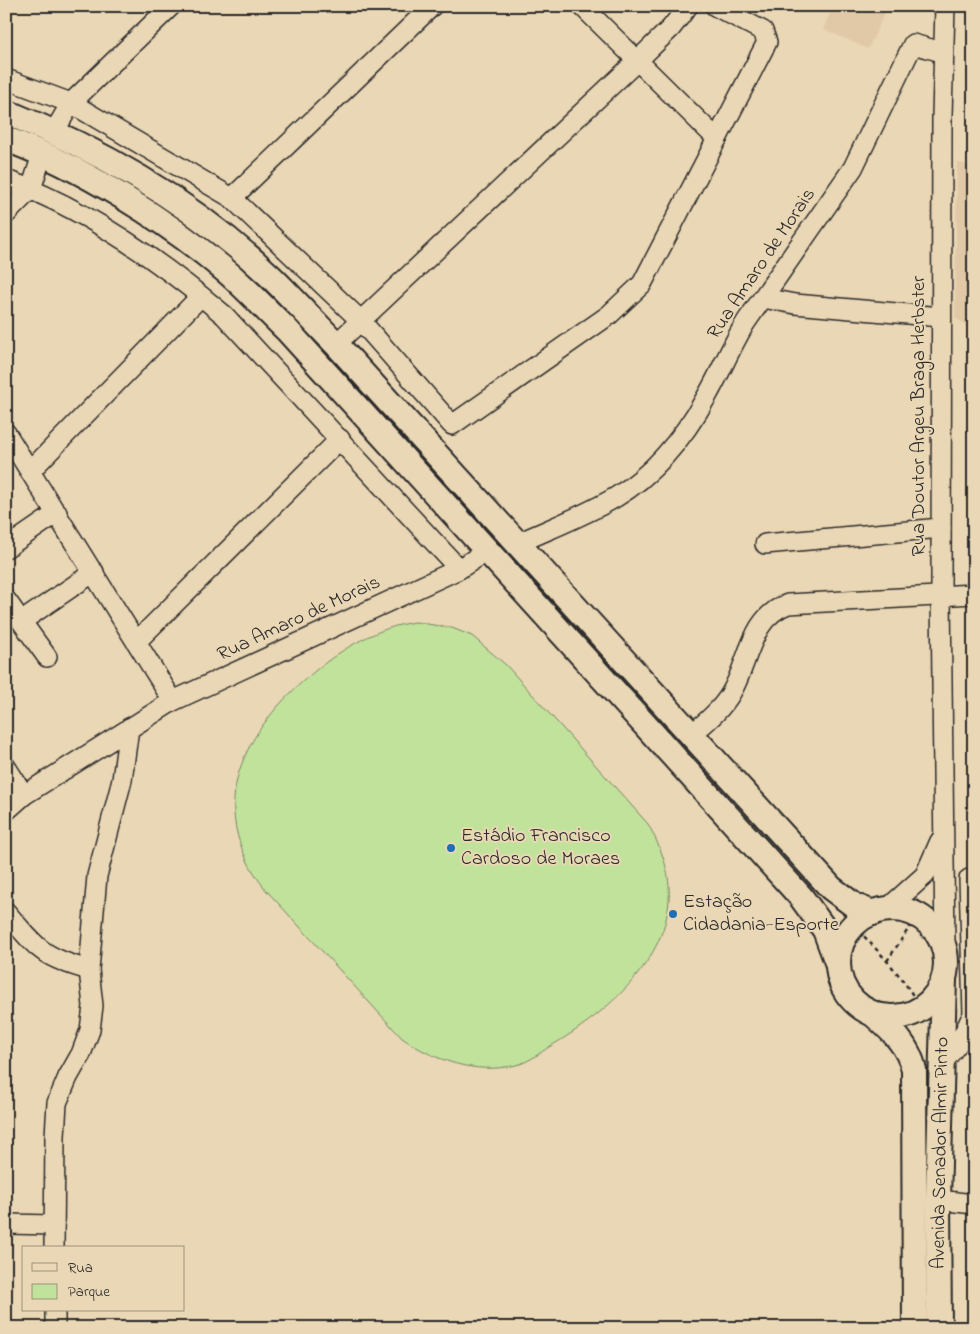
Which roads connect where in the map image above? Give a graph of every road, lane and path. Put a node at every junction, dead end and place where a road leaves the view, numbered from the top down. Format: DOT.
graph roads {
  1 [pos="171,6"];
  2 [pos="432,6"];
  3 [pos="582,6"];
  4 [pos="688,6"];
  5 [pos="715,6"];
  6 [pos="944,7"];
  7 [pos="942,52"];
  8 [pos="636,62"];
  9 [pos="6,79"];
  10 [pos="71,103"];
  11 [pos="6,112"];
  12 [pos="54,132"];
  13 [pos="717,138"];
  14 [pos="6,139"];
  15 [pos="42,155"];
  16 [pos="6,180"];
  17 [pos="31,189"];
  18 [pos="232,198"];
  19 [pos="6,214"];
  20 [pos="201,296"];
  21 [pos="763,298"];
  22 [pos="941,317"];
  23 [pos="360,320"];
  24 [pos="336,344"];
  25 [pos="452,425"];
  26 [pos="6,433"];
  27 [pos="340,438"];
  28 [pos="426,443"];
  29 [pos="31,470"];
  30 [pos="57,513"];
  31 [pos="941,528"];
  32 [pos="516,544"];
  33 [pos="765,544"];
  34 [pos="6,548"];
  35 [pos="487,551"];
  36 [pos="459,570"];
  37 [pos="94,572"];
  38 [pos="941,594"];
  39 [pos="974,594"];
  40 [pos="6,600"];
  41 [pos="22,621"];
  42 [pos="137,641"];
  43 [pos="46,657"];
  44 [pos="173,701"];
  45 [pos="129,728"];
  46 [pos="691,735"];
  47 [pos="6,767"];
  48 [pos="24,796"];
  49 [pos="6,810"];
  50 [pos="944,825"];
  51 [pos="944,878"];
  52 [pos="971,879"];
  53 [pos="880,911"];
  54 [pos="6,912"];
  55 [pos="917,916"];
  56 [pos="945,948"];
  57 [pos="887,961"];
  58 [pos="838,965"];
  59 [pos="89,970"];
  60 [pos="944,979"];
  61 [pos="872,1013"];
  62 [pos="941,1065"];
  63 [pos="938,1200"];
  64 [pos="974,1204"];
  65 [pos="6,1224"];
  66 [pos="54,1225"];
  67 [pos="54,1246"];
  68 [pos="55,1312"];
  69 [pos="55,1328"];
  70 [pos="916,1328"];
  71 [pos="939,1328"];
  1 -- 10 [label="street"];
  2 -- 18 [label="street"];
  3 -- 8 [label="street"];
  4 -- 8 [label="street"];
  5 -- 13 [label="street"];
  6 -- 7 [label="street, Rua Doutor Argeu Braga Herbster"];
  7 -- 21 [label="street, Rua Amaro de Morais"];
  7 -- 22 [label="street, Rua Doutor Argeu Braga Herbster"];
  8 -- 13 [label="street"];
  8 -- 23 [label="street"];
  9 -- 10 [label="street"];
  10 -- 12 [label="street"];
  10 -- 18 [label="street"];
  11 -- 12 [label="main road"];
  12 -- 24 [label="main road"];
  13 -- 25 [label="street"];
  14 -- 15 [label="main road"];
  15 -- 17 [label="street"];
  15 -- 35 [label="main road"];
  16 -- 17 [label="street"];
  17 -- 19 [label="street"];
  17 -- 20 [label="street"];
  18 -- 23 [label="street"];
  20 -- 27 [label="street"];
  20 -- 29 [label="street"];
  21 -- 22 [label="street"];
  21 -- 32 [label="street, Rua Amaro de Morais"];
  22 -- 31 [label="street, Rua Doutor Argeu Braga Herbster"];
  23 -- 24 [label="street"];
  23 -- 25 [label="street"];
  24 -- 28 [label="main road"];
  25 -- 28 [label="street"];
  26 -- 29 [label="street"];
  27 -- 36 [label="street"];
  27 -- 42 [label="street"];
  28 -- 32 [label="main road"];
  29 -- 30 [label="street"];
  30 -- 34 [label="street"];
  30 -- 37 [label="street"];
  31 -- 33 [label="street"];
  31 -- 38 [label="street, Rua Doutor Argeu Braga Herbster"];
  32 -- 46 [label="main road"];
  35 -- 36 [label="street, Rua Amaro de Morais"];
  35 -- 58 [label="main road"];
  36 -- 44 [label="street, Rua Amaro de Morais"];
  37 -- 41 [label="street"];
  37 -- 42 [label="street"];
  38 -- 39 [label="street"];
  38 -- 46 [label="street"];
  38 -- 50 [label="street, Rua Doutor Argeu Braga Herbster"];
  40 -- 41 [label="street"];
  41 -- 43 [label="street"];
  42 -- 44 [label="street"];
  44 -- 45 [label="street, Rua Amaro de Morais"];
  45 -- 48 [label="street, Rua Amaro de Morais"];
  45 -- 59 [label="street"];
  46 -- 53 [label="main road"];
  47 -- 48 [label="street"];
  48 -- 49 [label="street, Rua Amaro de Morais"];
  50 -- 51 [label="street, Rua Doutor Argeu Braga Herbster"];
  50 -- 53 [label="street, Rua Doutor Argeu Braga Herbster"];
  51 -- 52 [label="street"];
  51 -- 56 [label="street, Rua Doutor Argeu Braga Herbster"];
  52 -- 62 [label="street"];
  53 -- 55 [label="main road"];
  53 -- 58 [label="main road"];
  54 -- 59 [label="street"];
  55 -- 56 [label="main road"];
  55 -- 57 [label="path"];
  56 -- 60 [label="main road"];
  58 -- 61 [label="main road"];
  59 -- 66 [label="street"];
  60 -- 61 [label="main road"];
  60 -- 62 [label="main road, Avenida Senador Almir Pinto"];
  61 -- 70 [label="main road, Avenida Senador Almir Pinto"];
  62 -- 63 [label="main road, Avenida Senador Almir Pinto"];
  63 -- 64 [label="street"];
  63 -- 71 [label="main road, Avenida Senador Almir Pinto"];
  65 -- 66 [label="street"];
  66 -- 67 [label="street"];
  68 -- 69 [label="street"];
}
